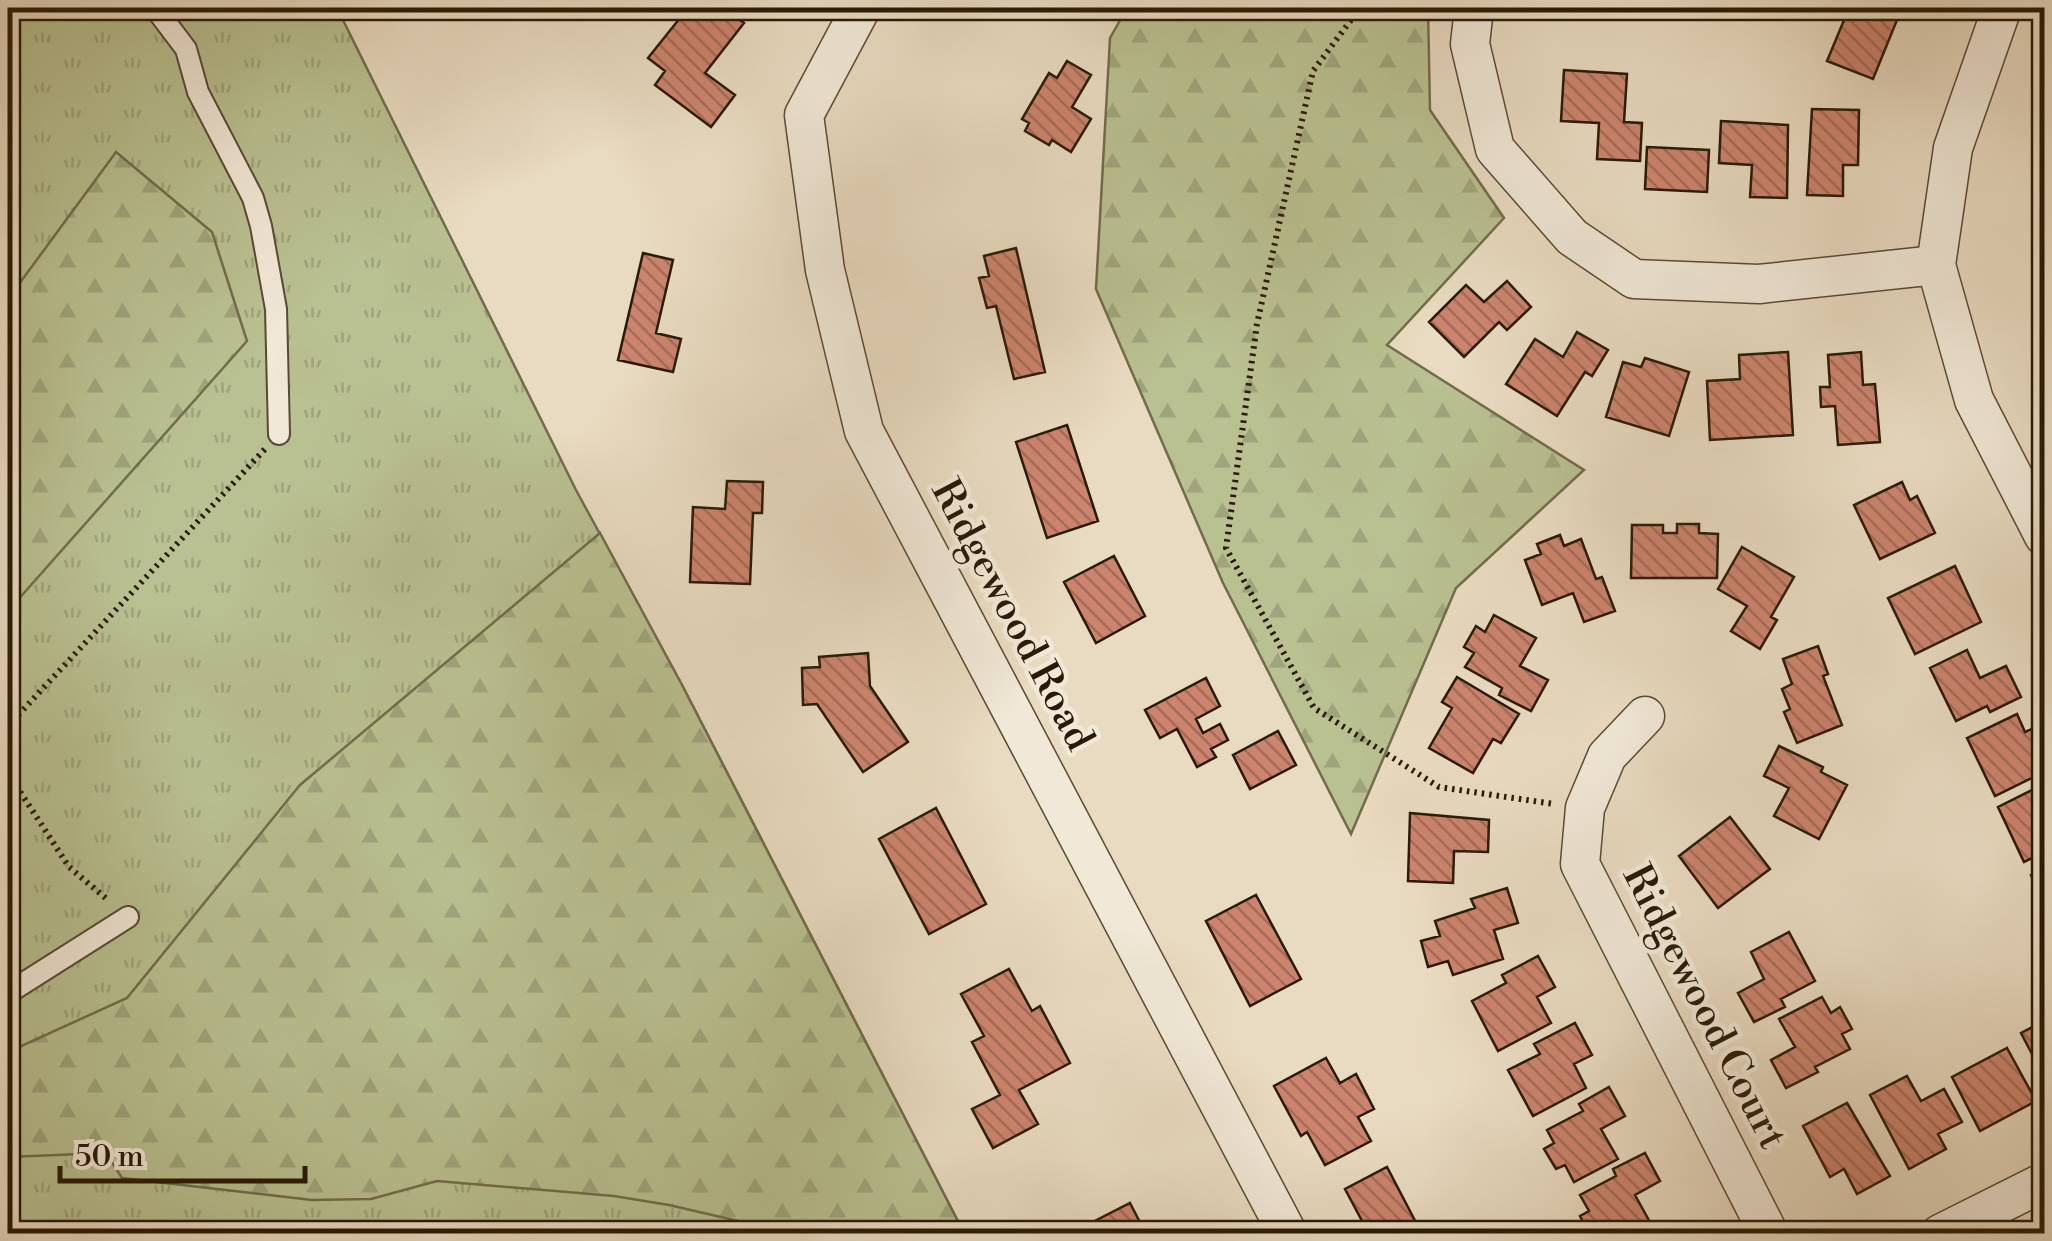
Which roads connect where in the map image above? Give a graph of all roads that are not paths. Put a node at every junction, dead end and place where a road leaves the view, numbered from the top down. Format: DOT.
graph roads {
  1 [pos="154,8"];
  2 [pos="861,8"];
  3 [pos="1474,8"];
  4 [pos="2002,8"];
  5 [pos="1936,265"];
  6 [pos="279,434"];
  7 [pos="2044,536"];
  8 [pos="1645,716"];
  9 [pos="128,916"];
  10 [pos="8,993"];
  11 [pos="2044,1182"];
  12 [pos="1288,1234"];
  13 [pos="1770,1234"];
  14 [pos="1940,1234"];
  1 -- 6 [label="lane"];
  2 -- 12 [label="street, Ridgewood Road"];
  3 -- 5 [label="street"];
  4 -- 5 [label="street"];
  5 -- 7 [label="street"];
  8 -- 13 [label="street, Ridgewood Court"];
  9 -- 10 [label="lane"];
  11 -- 14 [label="street"];
}
